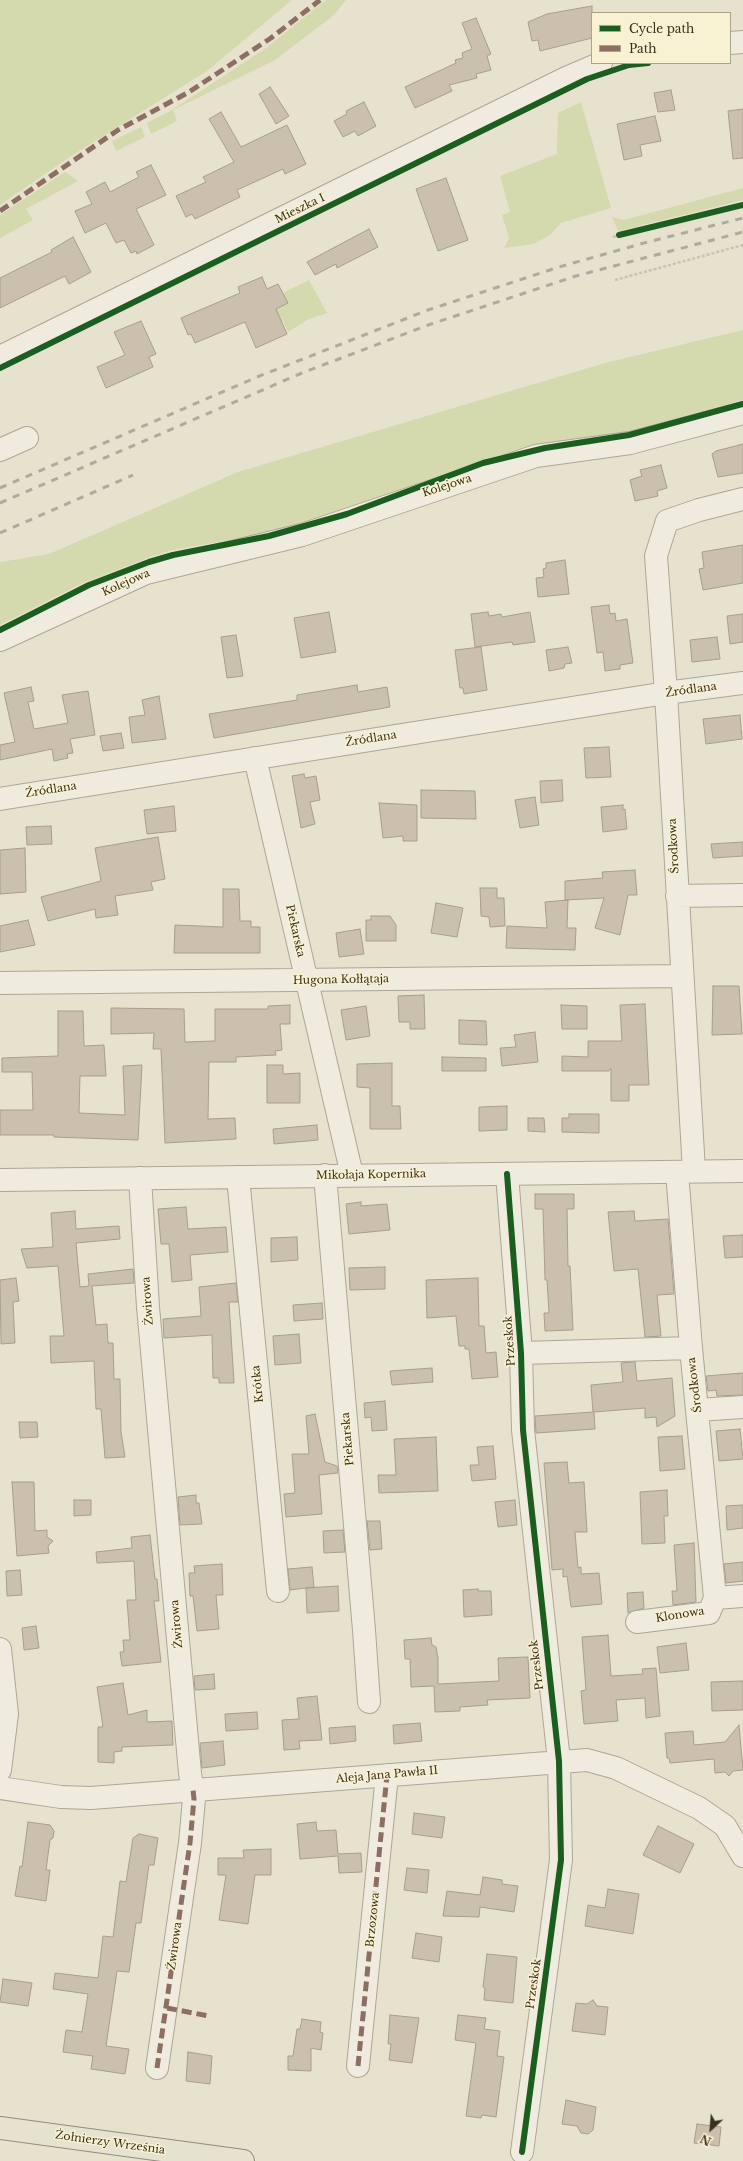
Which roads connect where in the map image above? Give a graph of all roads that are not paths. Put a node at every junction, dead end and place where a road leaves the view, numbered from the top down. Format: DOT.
graph roads {
  1 [pos="743,42"];
  2 [pos="731,43"];
  3 [pos="599,64"];
  4 [pos="0,357"];
  5 [pos="743,413"];
  6 [pos="26,438"];
  7 [pos="0,450"];
  8 [pos="743,499"];
  9 [pos="0,640"];
  10 [pos="743,683"];
  11 [pos="666,693"];
  12 [pos="255,758"];
  13 [pos="0,799"];
  14 [pos="743,895"];
  15 [pos="676,896"];
  16 [pos="682,976"];
  17 [pos="306,980"];
  18 [pos="0,983"];
  19 [pos="743,1171"];
  20 [pos="686,1172"];
  21 [pos="507,1174"];
  22 [pos="325,1175"];
  23 [pos="352,1175"];
  24 [pos="238,1177"];
  25 [pos="140,1178"];
  26 [pos="0,1180"];
  27 [pos="691,1348"];
  28 [pos="521,1353"];
  29 [pos="743,1407"];
  30 [pos="698,1410"];
  31 [pos="278,1591"];
  32 [pos="743,1596"];
  33 [pos="715,1598"];
  34 [pos="637,1622"];
  35 [pos="0,1649"];
  36 [pos="369,1702"];
  37 [pos="558,1761"];
  38 [pos="0,1770"];
  39 [pos="387,1775"];
  40 [pos="0,1788"];
  41 [pos="193,1790"];
  42 [pos="740,1845"];
  43 [pos="358,2066"];
  44 [pos="157,2068"];
  45 [pos="0,2128"];
  46 [pos="522,2152"];
  47 [pos="243,2161"];
  1 -- 2 [label="street"];
  3 -- 4 [label="street, Mieszka I"];
  5 -- 9 [label="street, Kolejowa"];
  6 -- 7 [label="street"];
  8 -- 11 [label="street, Środkowa"];
  10 -- 11 [label="street, Źródlana"];
  11 -- 12 [label="street, Źródlana"];
  11 -- 15 [label="street, Środkowa"];
  12 -- 13 [label="street, Źródlana"];
  12 -- 17 [label="street, Piekarska"];
  14 -- 15 [label="street"];
  15 -- 16 [label="street, Środkowa"];
  16 -- 17 [label="street, Hugona Kołłątaja"];
  16 -- 20 [label="street, Środkowa"];
  17 -- 18 [label="street, Hugona Kołłątaja"];
  17 -- 23 [label="street, Piekarska"];
  19 -- 20 [label="street, Mikołaja Kopernika"];
  20 -- 21 [label="street, Mikołaja Kopernika"];
  20 -- 27 [label="street, Środkowa"];
  21 -- 23 [label="street, Mikołaja Kopernika"];
  21 -- 28 [label="street, Przeskok"];
  22 -- 23 [label="street, Mikołaja Kopernika"];
  22 -- 24 [label="street, Mikołaja Kopernika"];
  22 -- 36 [label="street, Piekarska"];
  24 -- 25 [label="street, Mikołaja Kopernika"];
  24 -- 31 [label="street, Krótka"];
  25 -- 26 [label="street, Mikołaja Kopernika"];
  25 -- 41 [label="street, Żwirowa"];
  27 -- 28 [label="street"];
  27 -- 30 [label="street, Środkowa"];
  28 -- 37 [label="street, Przeskok"];
  29 -- 30 [label="street"];
  30 -- 33 [label="street, Środkowa"];
  32 -- 33 [label="street"];
  33 -- 34 [label="street, Klonowa"];
  35 -- 38 [label="street"];
  37 -- 39 [label="street, Aleja Jana Pawła II"];
  37 -- 42 [label="street, Aleja Jana Pawła II"];
  37 -- 46 [label="street, Przeskok"];
  39 -- 41 [label="street, Aleja Jana Pawła II"];
  39 -- 43 [label="street, Brzozowa"];
  40 -- 41 [label="street, Aleja Jana Pawła II"];
  41 -- 44 [label="street, Żwirowa"];
  45 -- 47 [label="main road, Żołnierzy Września"];
}
